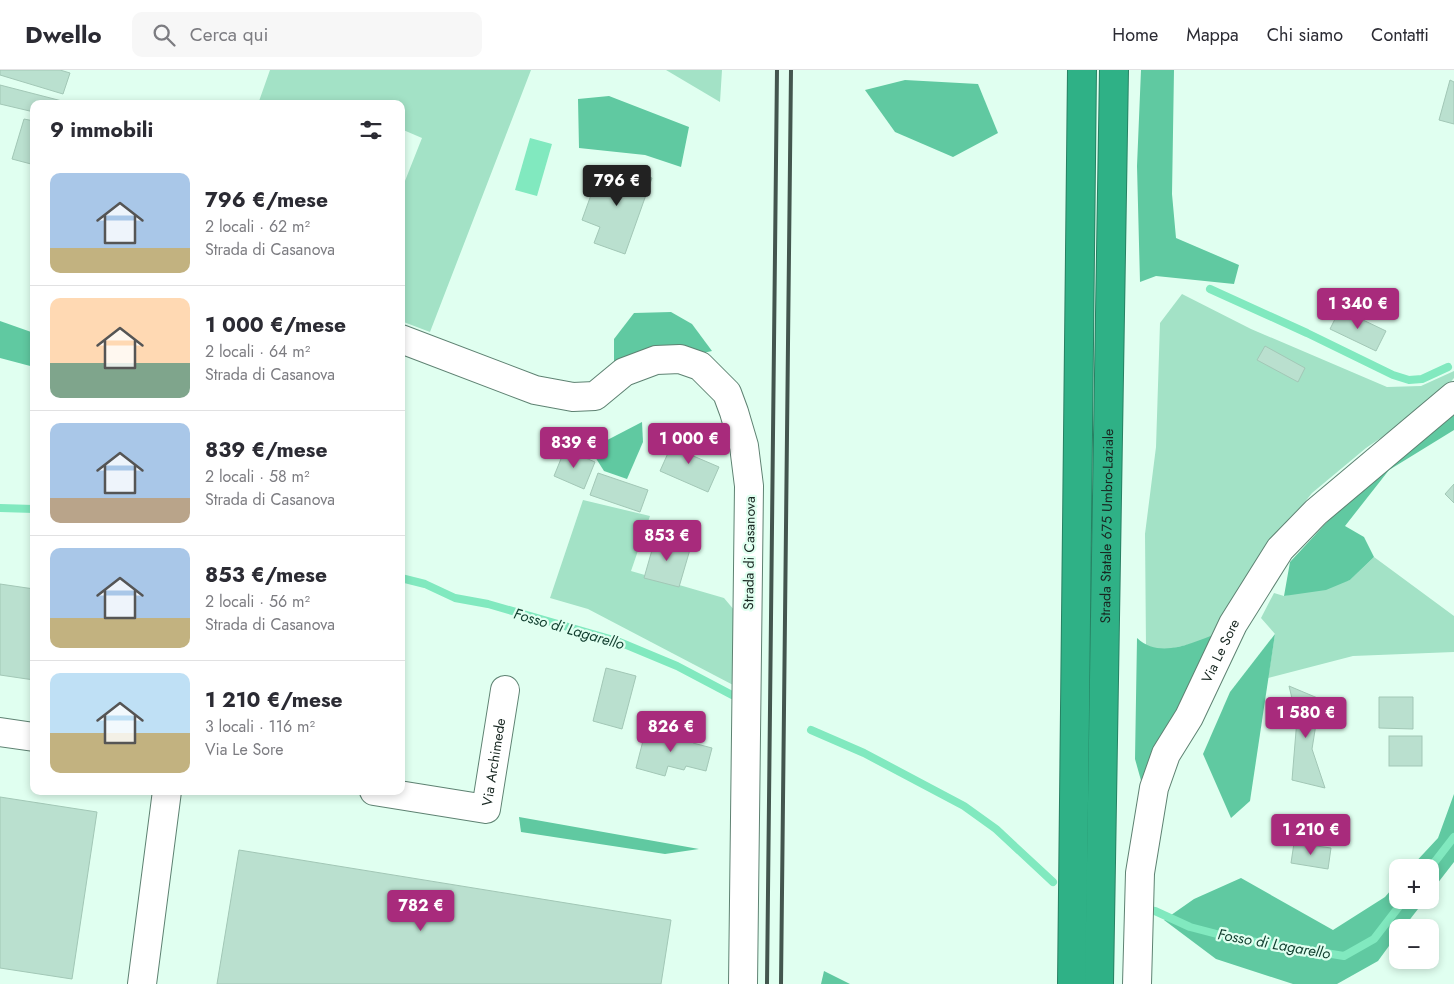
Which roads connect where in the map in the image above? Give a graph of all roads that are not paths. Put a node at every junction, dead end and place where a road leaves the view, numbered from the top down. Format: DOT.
graph roads {
  1 [pos="1082,70"];
  2 [pos="1114,70"];
  3 [pos="405,341"];
  4 [pos="1454,396"];
  5 [pos="505,690"];
  6 [pos="0,732"];
  7 [pos="30,736"];
  8 [pos="167,795"];
  9 [pos="399,795"];
  10 [pos="142,984"];
  11 [pos="743,984"];
  12 [pos="1072,984"];
  13 [pos="1099,984"];
  14 [pos="1137,984"];
  1 -- 12 [label="highway, Strada Statale 675 Umbro-Laziale"];
  2 -- 13 [label="highway, Strada Statale 675 Umbro-Laziale"];
  3 -- 11 [label="street, Strada di Casanova"];
  4 -- 14 [label="street, Via Le Sore"];
  5 -- 9 [label="street, Via Archimede"];
  6 -- 7 [label="street"];
  8 -- 10 [label="street"];
}
